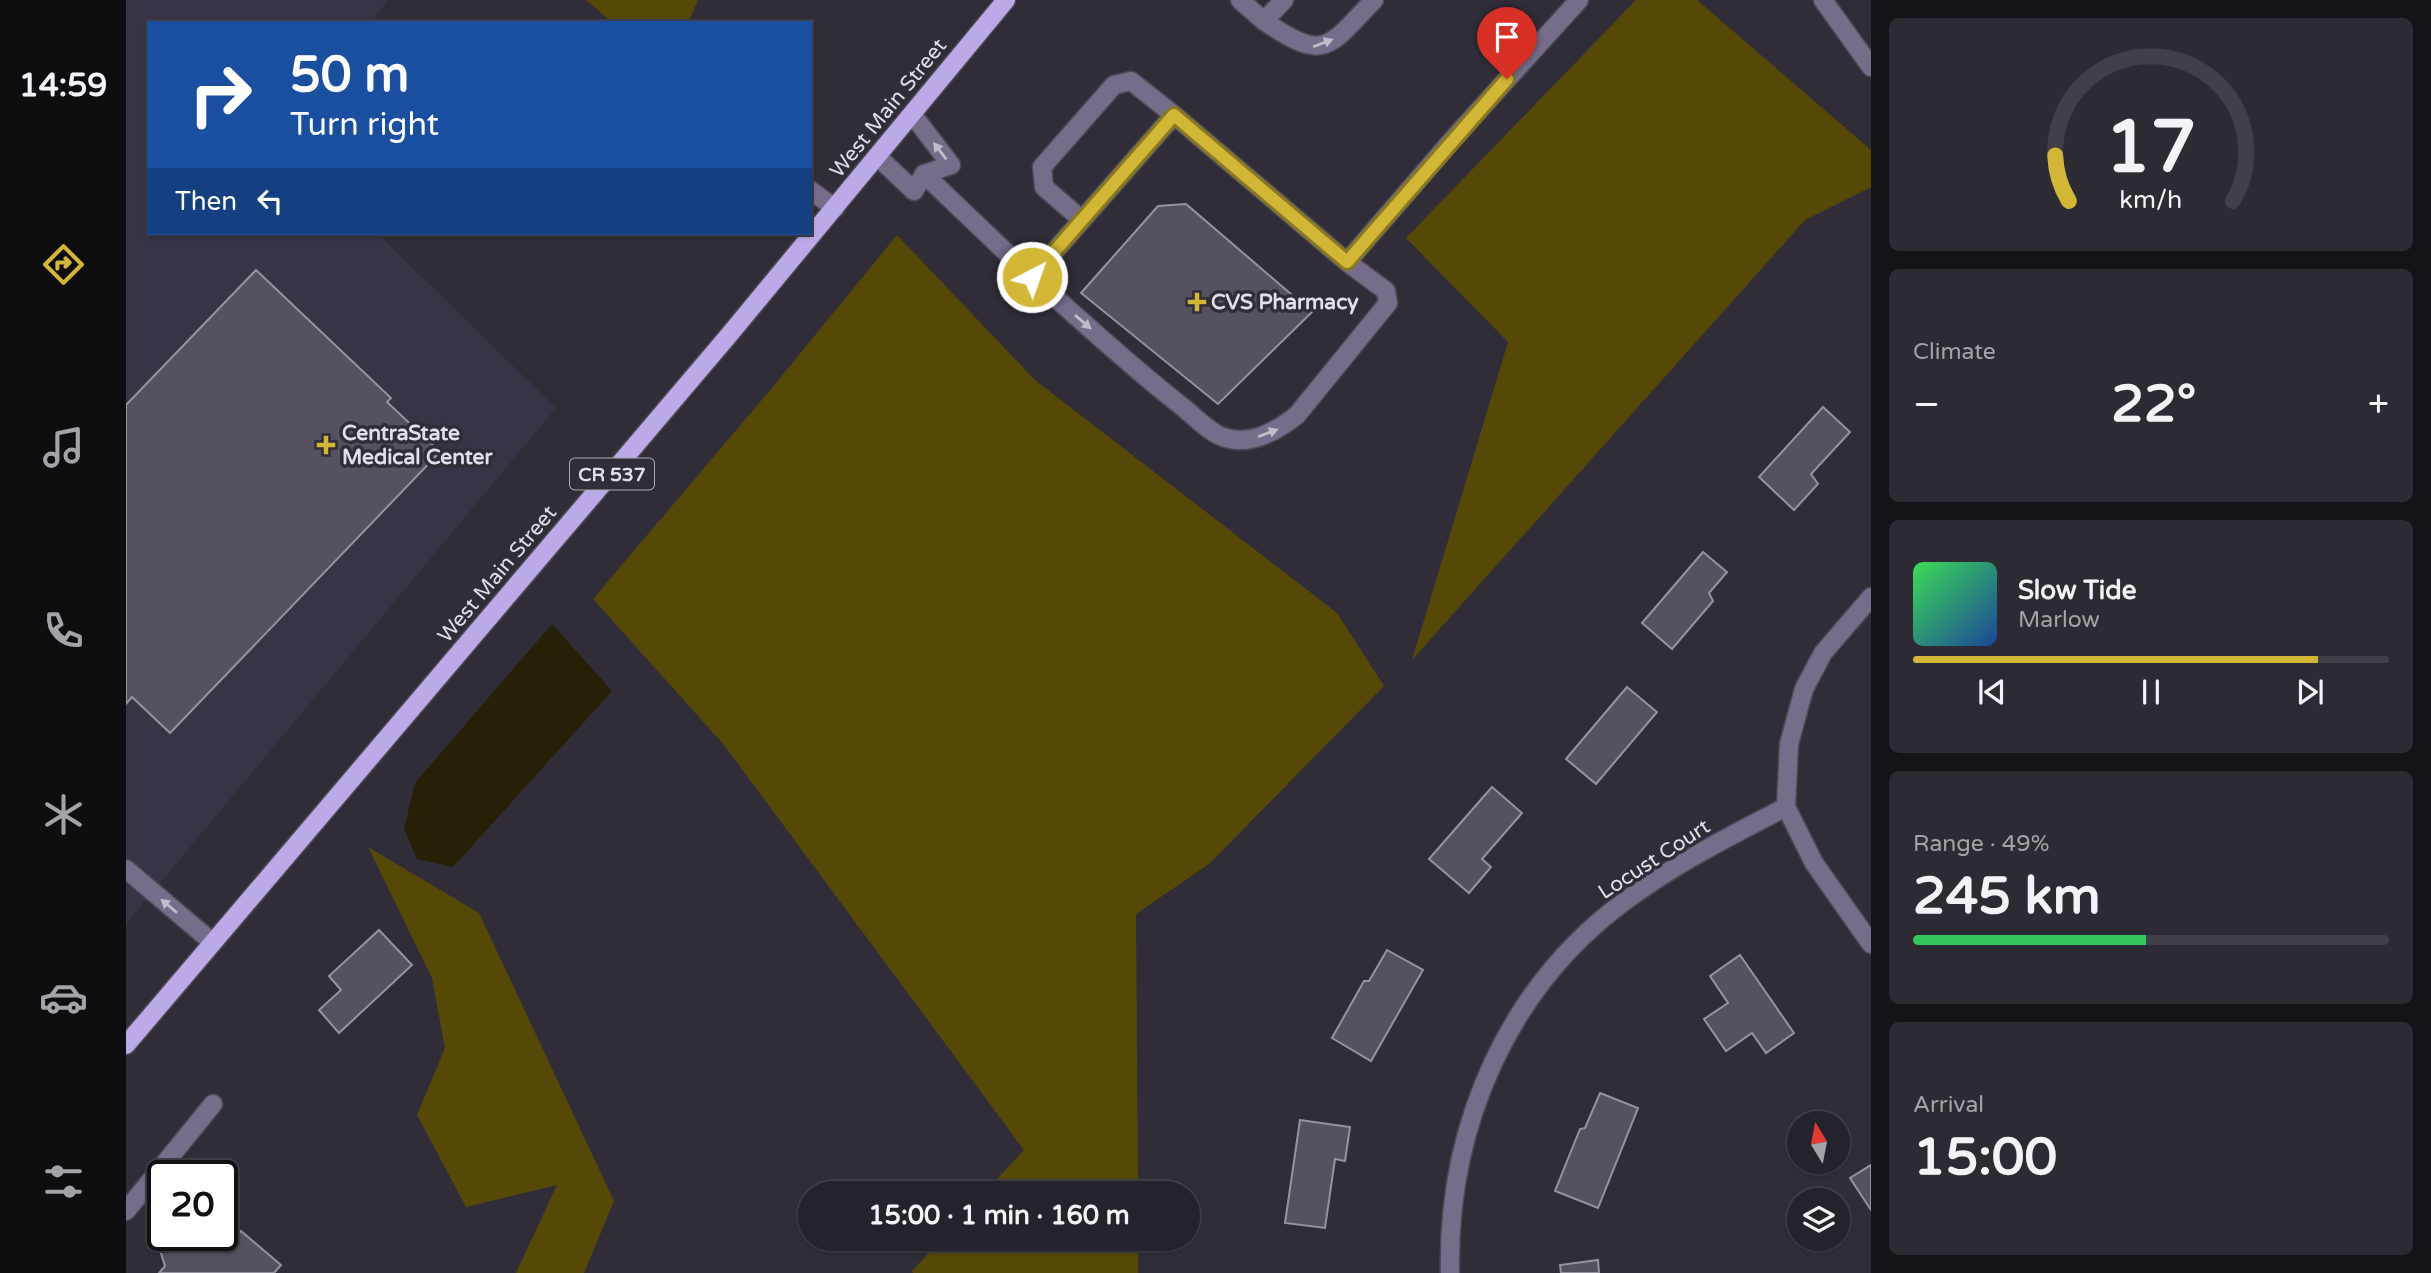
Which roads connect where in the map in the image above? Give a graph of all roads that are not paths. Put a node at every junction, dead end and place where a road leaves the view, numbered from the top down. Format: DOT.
graph roads {
  1 [pos="1006,0"];
  2 [pos="1240,0"];
  3 [pos="1284,0"];
  4 [pos="1374,0"];
  5 [pos="1578,0"];
  6 [pos="1823,0"];
  7 [pos="1264,21"];
  8 [pos="1871,67"];
  9 [pos="912,114"];
  10 [pos="1174,115"];
  11 [pos="877,156"];
  12 [pos="924,174"];
  13 [pos="812,191"];
  14 [pos="835,208"];
  15 [pos="1082,220"];
  16 [pos="1347,262"];
  17 [pos="1032,277"];
  18 [pos="1871,597"];
  19 [pos="1786,807"];
  20 [pos="126,869"];
  21 [pos="212,942"];
  22 [pos="1871,944"];
  23 [pos="126,1045"];
  24 [pos="213,1104"];
  25 [pos="126,1211"];
  26 [pos="1450,1273"];
  1 -- 9 [label="main road, West Main Street / CR 537"];
  2 -- 7 [label="street"];
  3 -- 7 [label="street"];
  7 -- 4 [label="street, one-way"];
  5 -- 16 [label="street"];
  6 -- 8 [label="street"];
  9 -- 11 [label="main road, West Main Street / CR 537"];
  12 -- 9 [label="street, one-way"];
  10 -- 15 [label="street"];
  10 -- 15 [label="street"];
  10 -- 16 [label="street"];
  11 -- 12 [label="street"];
  11 -- 14 [label="main road, West Main Street / CR 537"];
  12 -- 17 [label="street"];
  13 -- 14 [label="street"];
  14 -- 21 [label="main road, West Main Street / CR 537"];
  15 -- 17 [label="street"];
  17 -- 16 [label="street, one-way"];
  18 -- 19 [label="street"];
  19 -- 22 [label="street"];
  19 -- 26 [label="street, Locust Court"];
  21 -- 20 [label="street, one-way"];
  21 -- 23 [label="main road, West Main Street / CR 537"];
  24 -- 25 [label="street"];
}
